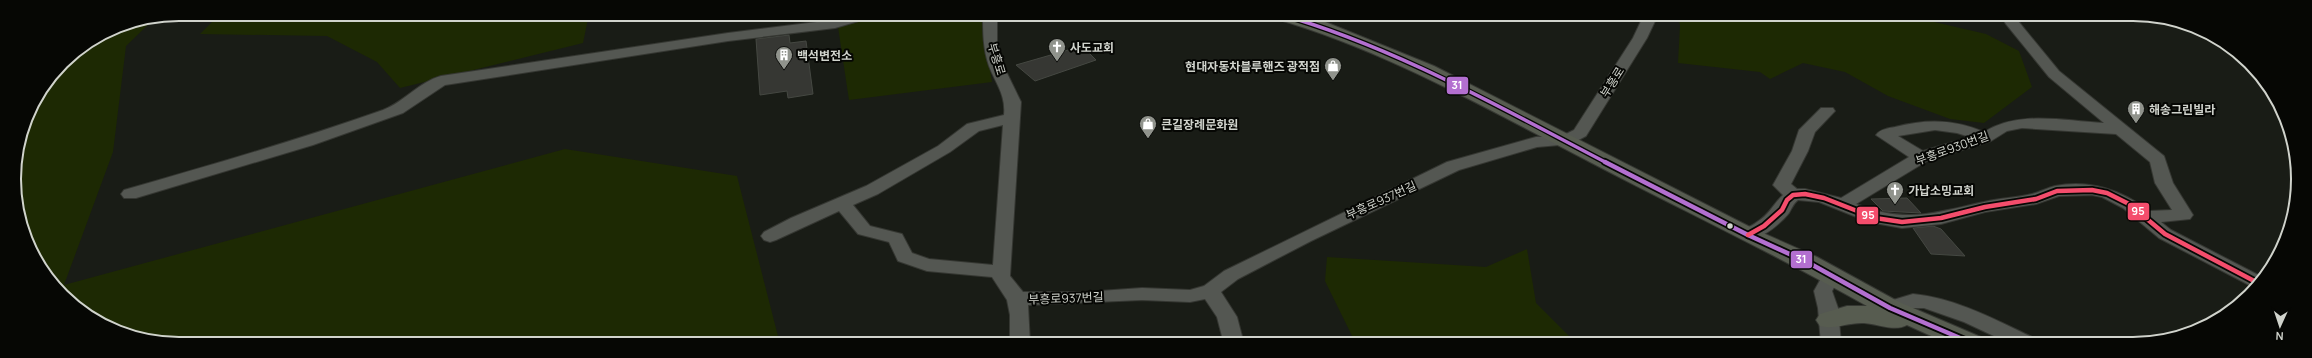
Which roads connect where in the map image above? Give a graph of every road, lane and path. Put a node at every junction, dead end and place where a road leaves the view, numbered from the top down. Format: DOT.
graph roads {
  1 [pos="845,21"];
  2 [pos="990,21"];
  3 [pos="1304,21"];
  4 [pos="1648,21"];
  5 [pos="2011,21"];
  6 [pos="1012,110"];
  7 [pos="1827,111"];
  8 [pos="2119,129"];
  9 [pos="1985,138"];
  10 [pos="1565,141"];
  11 [pos="1921,157"];
  12 [pos="130,194"];
  13 [pos="1793,195"];
  14 [pos="843,204"];
  15 [pos="1842,205"];
  16 [pos="2144,217"];
  17 [pos="1748,235"];
  18 [pos="770,236"];
  19 [pos="1001,272"];
  20 [pos="1831,277"];
  21 [pos="2254,281"];
  22 [pos="1210,291"];
  23 [pos="1017,299"];
  24 [pos="1890,308"];
  25 [pos="1936,329"];
  26 [pos="1830,332"];
  27 [pos="1020,337"];
  28 [pos="1232,337"];
  29 [pos="1958,337"];
  30 [pos="2013,337"];
  1 -- 12 [label="street"];
  2 -- 6 [label="street, 부흥로"];
  3 -- 10 [label="main road"];
  4 -- 10 [label="street, 부흥로"];
  5 -- 8 [label="street"];
  6 -- 14 [label="street"];
  6 -- 19 [label="street"];
  7 -- 13 [label="street"];
  8 -- 9 [label="street, 부흥로930번길"];
  8 -- 16 [label="street"];
  9 -- 11 [label="street, 부흥로930번길"];
  9 -- 11 [label="street"];
  10 -- 17 [label="main road"];
  10 -- 22 [label="street, 부흥로937번길"];
  11 -- 15 [label="street, 부흥로930번길"];
  13 -- 15 [label="street"];
  13 -- 17 [label="street"];
  14 -- 18 [label="street"];
  14 -- 19 [label="street"];
  15 -- 16 [label="street"];
  16 -- 21 [label="street"];
  17 -- 20 [label="main road"];
  19 -- 23 [label="street, 부흥로937번길"];
  20 -- 24 [label="main road"];
  20 -- 26 [label="street"];
  22 -- 23 [label="street, 부흥로937번길"];
  22 -- 28 [label="street"];
  23 -- 27 [label="street, 부흥로937번길"];
  24 -- 25 [label="main road"];
  24 -- 30 [label="street"];
  25 -- 26 [label="main road"];
  25 -- 29 [label="main road"];
}
